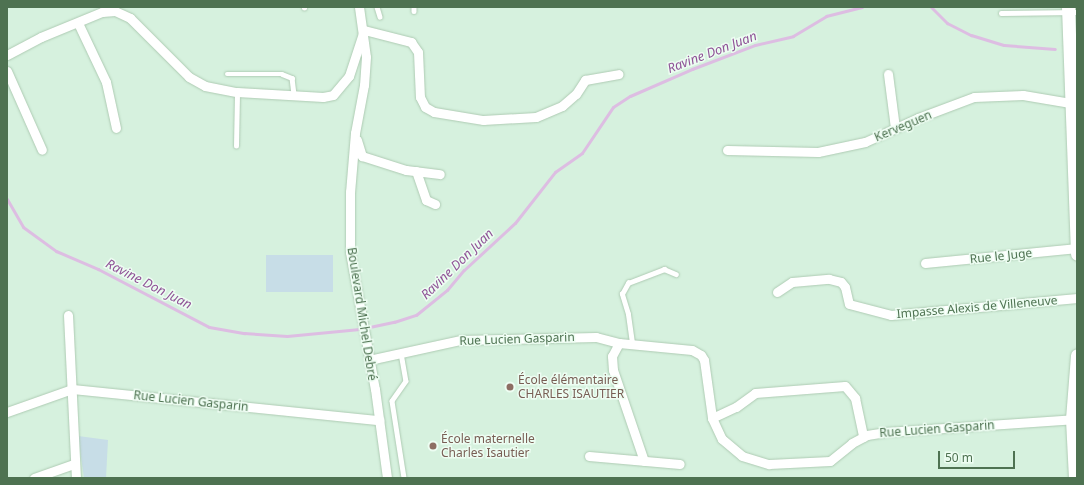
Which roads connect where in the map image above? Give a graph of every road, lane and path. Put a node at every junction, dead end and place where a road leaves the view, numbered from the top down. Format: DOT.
graph roads {
  1 [pos="359,7"];
  2 [pos="377,7"];
  3 [pos="1071,10"];
  4 [pos="1001,13"];
  5 [pos="380,16"];
  6 [pos="78,23"];
  7 [pos="364,30"];
  8 [pos="7,55"];
  9 [pos="7,71"];
  10 [pos="227,74"];
  11 [pos="618,74"];
  12 [pos="888,74"];
  13 [pos="237,92"];
  14 [pos="294,94"];
  15 [pos="1074,104"];
  16 [pos="116,128"];
  17 [pos="895,128"];
  18 [pos="355,132"];
  19 [pos="236,146"];
  20 [pos="42,150"];
  21 [pos="727,150"];
  22 [pos="416,171"];
  23 [pos="440,174"];
  24 [pos="435,204"];
  25 [pos="1077,248"];
  26 [pos="1077,254"];
  27 [pos="925,263"];
  28 [pos="676,274"];
  29 [pos="777,292"];
  30 [pos="1077,298"];
  31 [pos="68,315"];
  32 [pos="619,342"];
  33 [pos="632,343"];
  34 [pos="401,353"];
  35 [pos="1077,355"];
  36 [pos="369,360"];
  37 [pos="72,390"];
  38 [pos="7,412"];
  39 [pos="712,418"];
  40 [pos="1075,419"];
  41 [pos="379,420"];
  42 [pos="863,437"];
  43 [pos="589,456"];
  44 [pos="644,461"];
  45 [pos="74,464"];
  46 [pos="680,464"];
  47 [pos="34,478"];
  48 [pos="76,478"];
  49 [pos="387,478"];
  50 [pos="404,478"];
  51 [pos="1075,478"];
  1 -- 7 [label="street, Boulevard Michel Debré"];
  2 -- 5 [label="lane"];
  3 -- 4 [label="lane"];
  3 -- 15 [label="main road"];
  6 -- 8 [label="street"];
  6 -- 13 [label="street"];
  6 -- 16 [label="street"];
  7 -- 11 [label="street"];
  7 -- 14 [label="street"];
  7 -- 18 [label="street, Boulevard Michel Debré"];
  9 -- 20 [label="street"];
  10 -- 14 [label="lane"];
  12 -- 17 [label="street"];
  13 -- 14 [label="street"];
  13 -- 19 [label="lane"];
  15 -- 17 [label="street, Kerveguen"];
  15 -- 25 [label="main road"];
  17 -- 21 [label="street, Kerveguen"];
  18 -- 22 [label="street"];
  18 -- 36 [label="street, Boulevard Michel Debré"];
  22 -- 23 [label="street"];
  22 -- 24 [label="street"];
  25 -- 26 [label="main road"];
  25 -- 27 [label="street, Rue le Juge"];
  28 -- 33 [label="lane"];
  29 -- 30 [label="street, Impasse Alexis de Villeneuve"];
  31 -- 37 [label="street"];
  32 -- 33 [label="street, Rue Lucien Gasparin"];
  32 -- 34 [label="street, Rue Lucien Gasparin"];
  32 -- 44 [label="street"];
  33 -- 39 [label="street, Rue Lucien Gasparin"];
  34 -- 36 [label="street, Rue Lucien Gasparin"];
  34 -- 50 [label="lane"];
  35 -- 40 [label="main road"];
  36 -- 41 [label="street, Boulevard Michel Debré"];
  37 -- 38 [label="street, Rue Lucien Gasparin"];
  37 -- 41 [label="street, Rue Lucien Gasparin"];
  37 -- 45 [label="street"];
  39 -- 42 [label="street, Rue Lucien Gasparin"];
  39 -- 42 [label="street"];
  40 -- 42 [label="street, Rue Lucien Gasparin"];
  40 -- 51 [label="main road"];
  41 -- 49 [label="street, Boulevard Michel Debré"];
  43 -- 44 [label="street"];
  44 -- 46 [label="street"];
  45 -- 47 [label="street"];
  45 -- 48 [label="street"];
}
